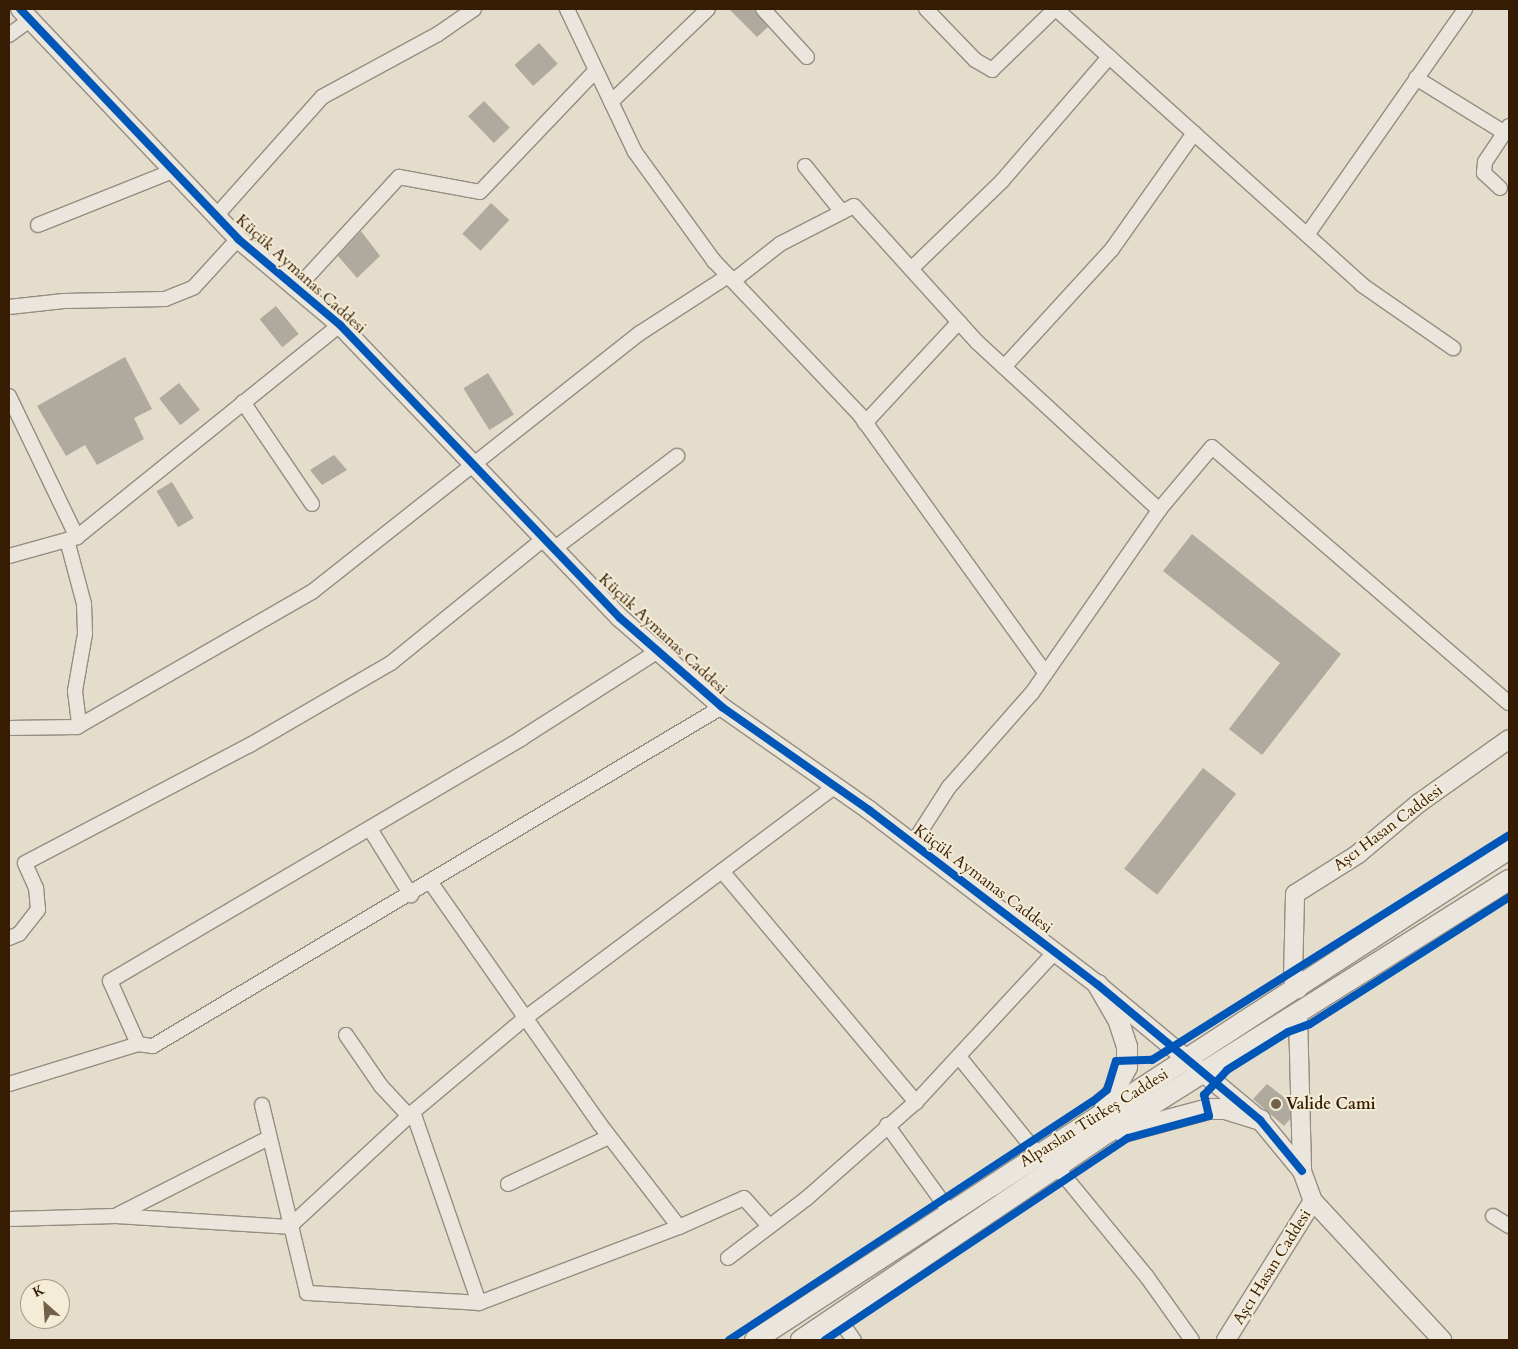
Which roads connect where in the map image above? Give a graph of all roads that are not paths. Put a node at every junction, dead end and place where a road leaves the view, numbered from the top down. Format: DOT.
graph roads {
  1 [pos="474,9"];
  2 [pos="567,9"];
  3 [pos="708,9"];
  4 [pos="763,9"];
  5 [pos="926,9"];
  6 [pos="1055,9"];
  7 [pos="1465,9"];
  8 [pos="23,12"];
  9 [pos="9,35"];
  10 [pos="807,57"];
  11 [pos="1109,57"];
  12 [pos="596,70"];
  13 [pos="1416,78"];
  14 [pos="611,102"];
  15 [pos="1507,129"];
  16 [pos="1194,133"];
  17 [pos="805,166"];
  18 [pos="173,170"];
  19 [pos="1500,188"];
  20 [pos="842,212"];
  21 [pos="216,216"];
  22 [pos="38,225"];
  23 [pos="1307,235"];
  24 [pos="238,238"];
  25 [pos="911,269"];
  26 [pos="731,279"];
  27 [pos="297,288"];
  28 [pos="9,307"];
  29 [pos="959,322"];
  30 [pos="340,325"];
  31 [pos="1453,348"];
  32 [pos="1004,367"];
  33 [pos="9,396"];
  34 [pos="243,402"];
  35 [pos="866,423"];
  36 [pos="677,456"];
  37 [pos="477,465"];
  38 [pos="312,504"];
  39 [pos="1159,510"];
  40 [pos="72,538"];
  41 [pos="550,543"];
  42 [pos="9,556"];
  43 [pos="658,651"];
  44 [pos="1044,671"];
  45 [pos="1509,703"];
  46 [pos="722,707"];
  47 [pos="79,726"];
  48 [pos="9,728"];
  49 [pos="1509,739"];
  50 [pos="835,786"];
  51 [pos="370,829"];
  52 [pos="913,843"];
  53 [pos="1509,849"];
  54 [pos="722,871"];
  55 [pos="1509,880"];
  56 [pos="431,883"];
  57 [pos="411,895"];
  58 [pos="9,938"];
  59 [pos="1056,951"];
  60 [pos="1098,984"];
  61 [pos="1298,989"];
  62 [pos="1298,1015"];
  63 [pos="524,1019"];
  64 [pos="346,1035"];
  65 [pos="138,1044"];
  66 [pos="960,1058"];
  67 [pos="1188,1059"];
  68 [pos="1204,1074"];
  69 [pos="9,1084"];
  70 [pos="916,1102"];
  71 [pos="262,1105"];
  72 [pos="411,1114"];
  73 [pos="1099,1114"];
  74 [pos="1260,1120"];
  75 [pos="887,1126"];
  76 [pos="609,1137"];
  77 [pos="269,1138"];
  78 [pos="1099,1138"];
  79 [pos="1038,1153"];
  80 [pos="1057,1167"];
  81 [pos="1302,1170"];
  82 [pos="508,1184"];
  83 [pos="1313,1201"];
  84 [pos="949,1211"];
  85 [pos="116,1216"];
  86 [pos="1493,1216"];
  87 [pos="9,1219"];
  88 [pos="769,1226"];
  89 [pos="1509,1226"];
  90 [pos="289,1227"];
  91 [pos="679,1227"];
  92 [pos="728,1258"];
  93 [pos="479,1303"];
  94 [pos="837,1316"];
  95 [pos="755,1340"];
  96 [pos="801,1340"];
  97 [pos="854,1340"];
  98 [pos="1192,1340"];
  99 [pos="1226,1340"];
  100 [pos="1442,1340"];
  1 -- 21 [label="street"];
  2 -- 12 [label="street"];
  3 -- 14 [label="street"];
  4 -- 10 [label="street"];
  5 -- 6 [label="street"];
  6 -- 11 [label="street"];
  7 -- 13 [label="street"];
  8 -- 9 [label="street"];
  8 -- 18 [label="street, Küçük Aymanas Caddesi"];
  11 -- 16 [label="street"];
  11 -- 25 [label="street"];
  12 -- 14 [label="street"];
  12 -- 27 [label="street"];
  13 -- 15 [label="street"];
  13 -- 23 [label="street"];
  14 -- 26 [label="street"];
  15 -- 19 [label="street"];
  16 -- 23 [label="street"];
  16 -- 32 [label="street"];
  17 -- 20 [label="street"];
  18 -- 21 [label="street, Küçük Aymanas Caddesi"];
  18 -- 22 [label="street"];
  20 -- 25 [label="street"];
  20 -- 26 [label="street"];
  21 -- 24 [label="street, Küçük Aymanas Caddesi"];
  23 -- 31 [label="street"];
  24 -- 27 [label="street, Küçük Aymanas Caddesi"];
  24 -- 28 [label="street"];
  25 -- 29 [label="street"];
  26 -- 35 [label="street"];
  26 -- 37 [label="street"];
  27 -- 30 [label="street, Küçük Aymanas Caddesi"];
  29 -- 32 [label="street"];
  29 -- 35 [label="street"];
  30 -- 34 [label="street"];
  30 -- 37 [label="street, Küçük Aymanas Caddesi"];
  32 -- 39 [label="street"];
  33 -- 40 [label="street"];
  34 -- 38 [label="street"];
  34 -- 40 [label="street"];
  35 -- 44 [label="street"];
  36 -- 41 [label="street"];
  37 -- 41 [label="street, Küçük Aymanas Caddesi"];
  37 -- 47 [label="street"];
  39 -- 44 [label="street"];
  39 -- 45 [label="street"];
  40 -- 42 [label="street"];
  40 -- 47 [label="street"];
  41 -- 43 [label="street, Küçük Aymanas Caddesi"];
  41 -- 58 [label="street"];
  43 -- 46 [label="street, Küçük Aymanas Caddesi"];
  43 -- 51 [label="street"];
  44 -- 52 [label="street"];
  46 -- 50 [label="street, Küçük Aymanas Caddesi"];
  46 -- 56 [label="street"];
  47 -- 48 [label="street"];
  49 -- 61 [label="street, Aşcı Hasan Caddesi"];
  50 -- 52 [label="street, Küçük Aymanas Caddesi"];
  50 -- 54 [label="street"];
  51 -- 57 [label="street"];
  51 -- 65 [label="street"];
  52 -- 59 [label="street, Küçük Aymanas Caddesi"];
  53 -- 61 [label="main road, Alparslan Türkeş Caddesi"];
  54 -- 63 [label="street"];
  54 -- 70 [label="street"];
  55 -- 62 [label="main road, Alparslan Türkeş Caddesi"];
  56 -- 57 [label="street"];
  56 -- 63 [label="street"];
  57 -- 65 [label="street"];
  59 -- 60 [label="street, Küçük Aymanas Caddesi"];
  59 -- 66 [label="street"];
  60 -- 67 [label="street, Küçük Aymanas Caddesi"];
  60 -- 73 [label="main road"];
  61 -- 67 [label="main road, Alparslan Türkeş Caddesi"];
  62 -- 68 [label="main road, Alparslan Türkeş Caddesi"];
  62 -- 81 [label="street, Aşcı Hasan Caddesi"];
  63 -- 72 [label="street"];
  63 -- 76 [label="street"];
  64 -- 72 [label="street"];
  65 -- 69 [label="street"];
  66 -- 70 [label="street"];
  66 -- 79 [label="street"];
  67 -- 68 [label="street, Küçük Aymanas Caddesi"];
  67 -- 73 [label="main road, Alparslan Türkeş Caddesi"];
  68 -- 74 [label="street, Küçük Aymanas Caddesi"];
  68 -- 78 [label="main road, Alparslan Türkeş Caddesi"];
  70 -- 75 [label="street"];
  71 -- 77 [label="street"];
  72 -- 90 [label="street"];
  72 -- 93 [label="street"];
  73 -- 79 [label="main road, Alparslan Türkeş Caddesi"];
  74 -- 78 [label="main road"];
  74 -- 81 [label="street, Küçük Aymanas Caddesi"];
  75 -- 84 [label="street"];
  75 -- 88 [label="street"];
  76 -- 82 [label="street"];
  76 -- 91 [label="street"];
  77 -- 85 [label="street"];
  77 -- 90 [label="street"];
  78 -- 80 [label="main road, Alparslan Türkeş Caddesi"];
  79 -- 84 [label="main road, Alparslan Türkeş Caddesi"];
  80 -- 94 [label="main road, Alparslan Türkeş Caddesi"];
  80 -- 98 [label="street"];
  81 -- 83 [label="street, Aşcı Hasan Caddesi"];
  83 -- 99 [label="street, Aşcı Hasan Caddesi"];
  83 -- 100 [label="street"];
  84 -- 95 [label="main road, Alparslan Türkeş Caddesi"];
  85 -- 87 [label="street"];
  85 -- 90 [label="street"];
  86 -- 89 [label="street"];
  88 -- 91 [label="street"];
  88 -- 92 [label="street"];
  90 -- 93 [label="street"];
  91 -- 93 [label="street"];
  94 -- 96 [label="main road, Alparslan Türkeş Caddesi"];
  94 -- 97 [label="street"];
}
